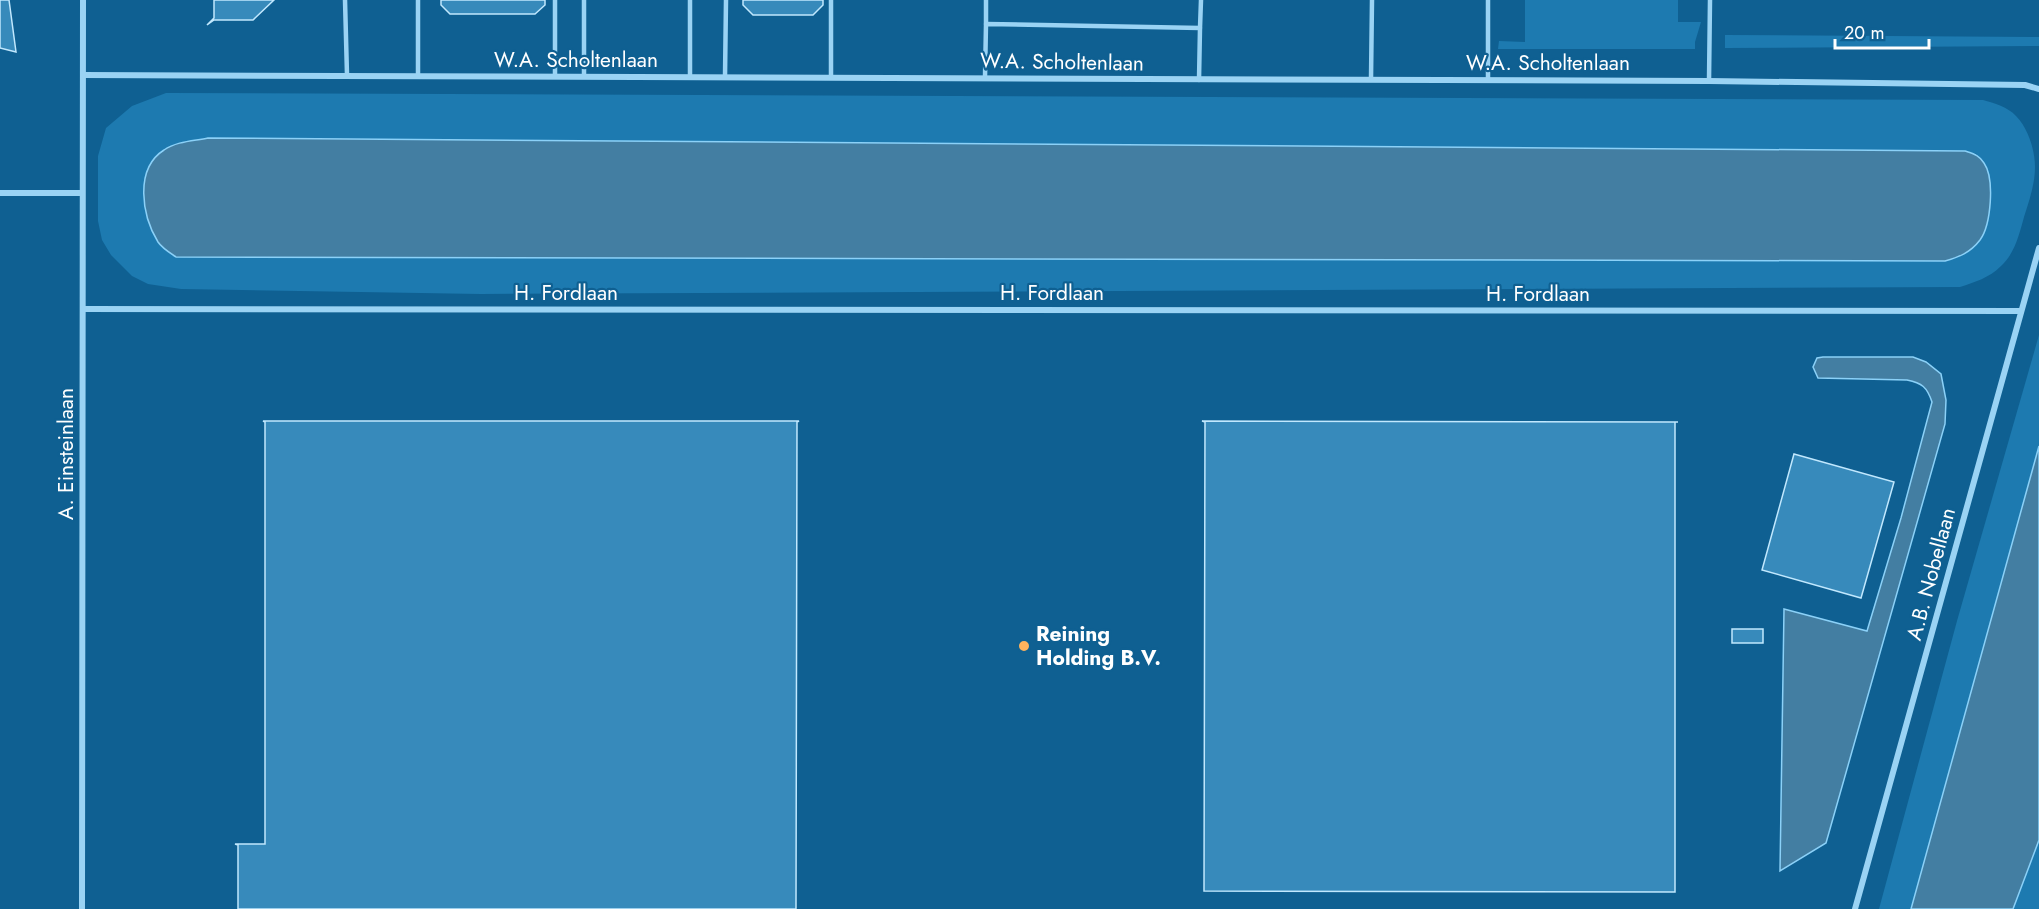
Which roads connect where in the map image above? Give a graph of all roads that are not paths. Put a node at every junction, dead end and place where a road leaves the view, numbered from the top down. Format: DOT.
graph roads {
  1 [pos="82,0"];
  2 [pos="345,0"];
  3 [pos="418,0"];
  4 [pos="555,0"];
  5 [pos="584,0"];
  6 [pos="690,0"];
  7 [pos="726,0"];
  8 [pos="831,0"];
  9 [pos="986,0"];
  10 [pos="1201,0"];
  11 [pos="1372,0"];
  12 [pos="1488,0"];
  13 [pos="1710,0"];
  14 [pos="986,24"];
  15 [pos="1200,28"];
  16 [pos="83,75"];
  17 [pos="347,75"];
  18 [pos="418,75"];
  19 [pos="555,76"];
  20 [pos="584,76"];
  21 [pos="690,77"];
  22 [pos="725,77"];
  23 [pos="831,77"];
  24 [pos="985,77"];
  25 [pos="1371,79"];
  26 [pos="1199,80"];
  27 [pos="1488,80"];
  28 [pos="1709,81"];
  29 [pos="2039,89"];
  30 [pos="0,193"];
  31 [pos="82,193"];
  32 [pos="2039,248"];
  33 [pos="83,309"];
  34 [pos="2020,311"];
  35 [pos="82,909"];
  36 [pos="1855,909"];
  1 -- 16 [label="street, A. Einsteinlaan"];
  2 -- 17 [label="lane"];
  3 -- 18 [label="lane"];
  4 -- 19 [label="lane"];
  5 -- 20 [label="lane"];
  6 -- 21 [label="lane"];
  7 -- 22 [label="lane"];
  8 -- 23 [label="lane"];
  9 -- 14 [label="lane"];
  10 -- 15 [label="lane"];
  11 -- 25 [label="lane"];
  12 -- 27 [label="lane"];
  13 -- 28 [label="lane"];
  14 -- 15 [label="lane"];
  14 -- 24 [label="lane"];
  15 -- 26 [label="lane"];
  16 -- 17 [label="street, W.A. Scholtenlaan"];
  16 -- 31 [label="street, A. Einsteinlaan"];
  17 -- 18 [label="street, W.A. Scholtenlaan"];
  18 -- 19 [label="street, W.A. Scholtenlaan"];
  19 -- 20 [label="street, W.A. Scholtenlaan"];
  20 -- 21 [label="street, W.A. Scholtenlaan"];
  21 -- 22 [label="street, W.A. Scholtenlaan"];
  22 -- 23 [label="street, W.A. Scholtenlaan"];
  23 -- 24 [label="street, W.A. Scholtenlaan"];
  24 -- 26 [label="street, W.A. Scholtenlaan"];
  25 -- 26 [label="street, W.A. Scholtenlaan"];
  25 -- 27 [label="street, W.A. Scholtenlaan"];
  27 -- 28 [label="street, W.A. Scholtenlaan"];
  28 -- 29 [label="street, W.A. Scholtenlaan"];
  30 -- 31 [label="street"];
  31 -- 33 [label="street, A. Einsteinlaan"];
  32 -- 34 [label="street, A.B. Nobellaan"];
  33 -- 34 [label="street, H. Fordlaan"];
  33 -- 35 [label="street, A. Einsteinlaan"];
  34 -- 36 [label="street, A.B. Nobellaan"];
}
